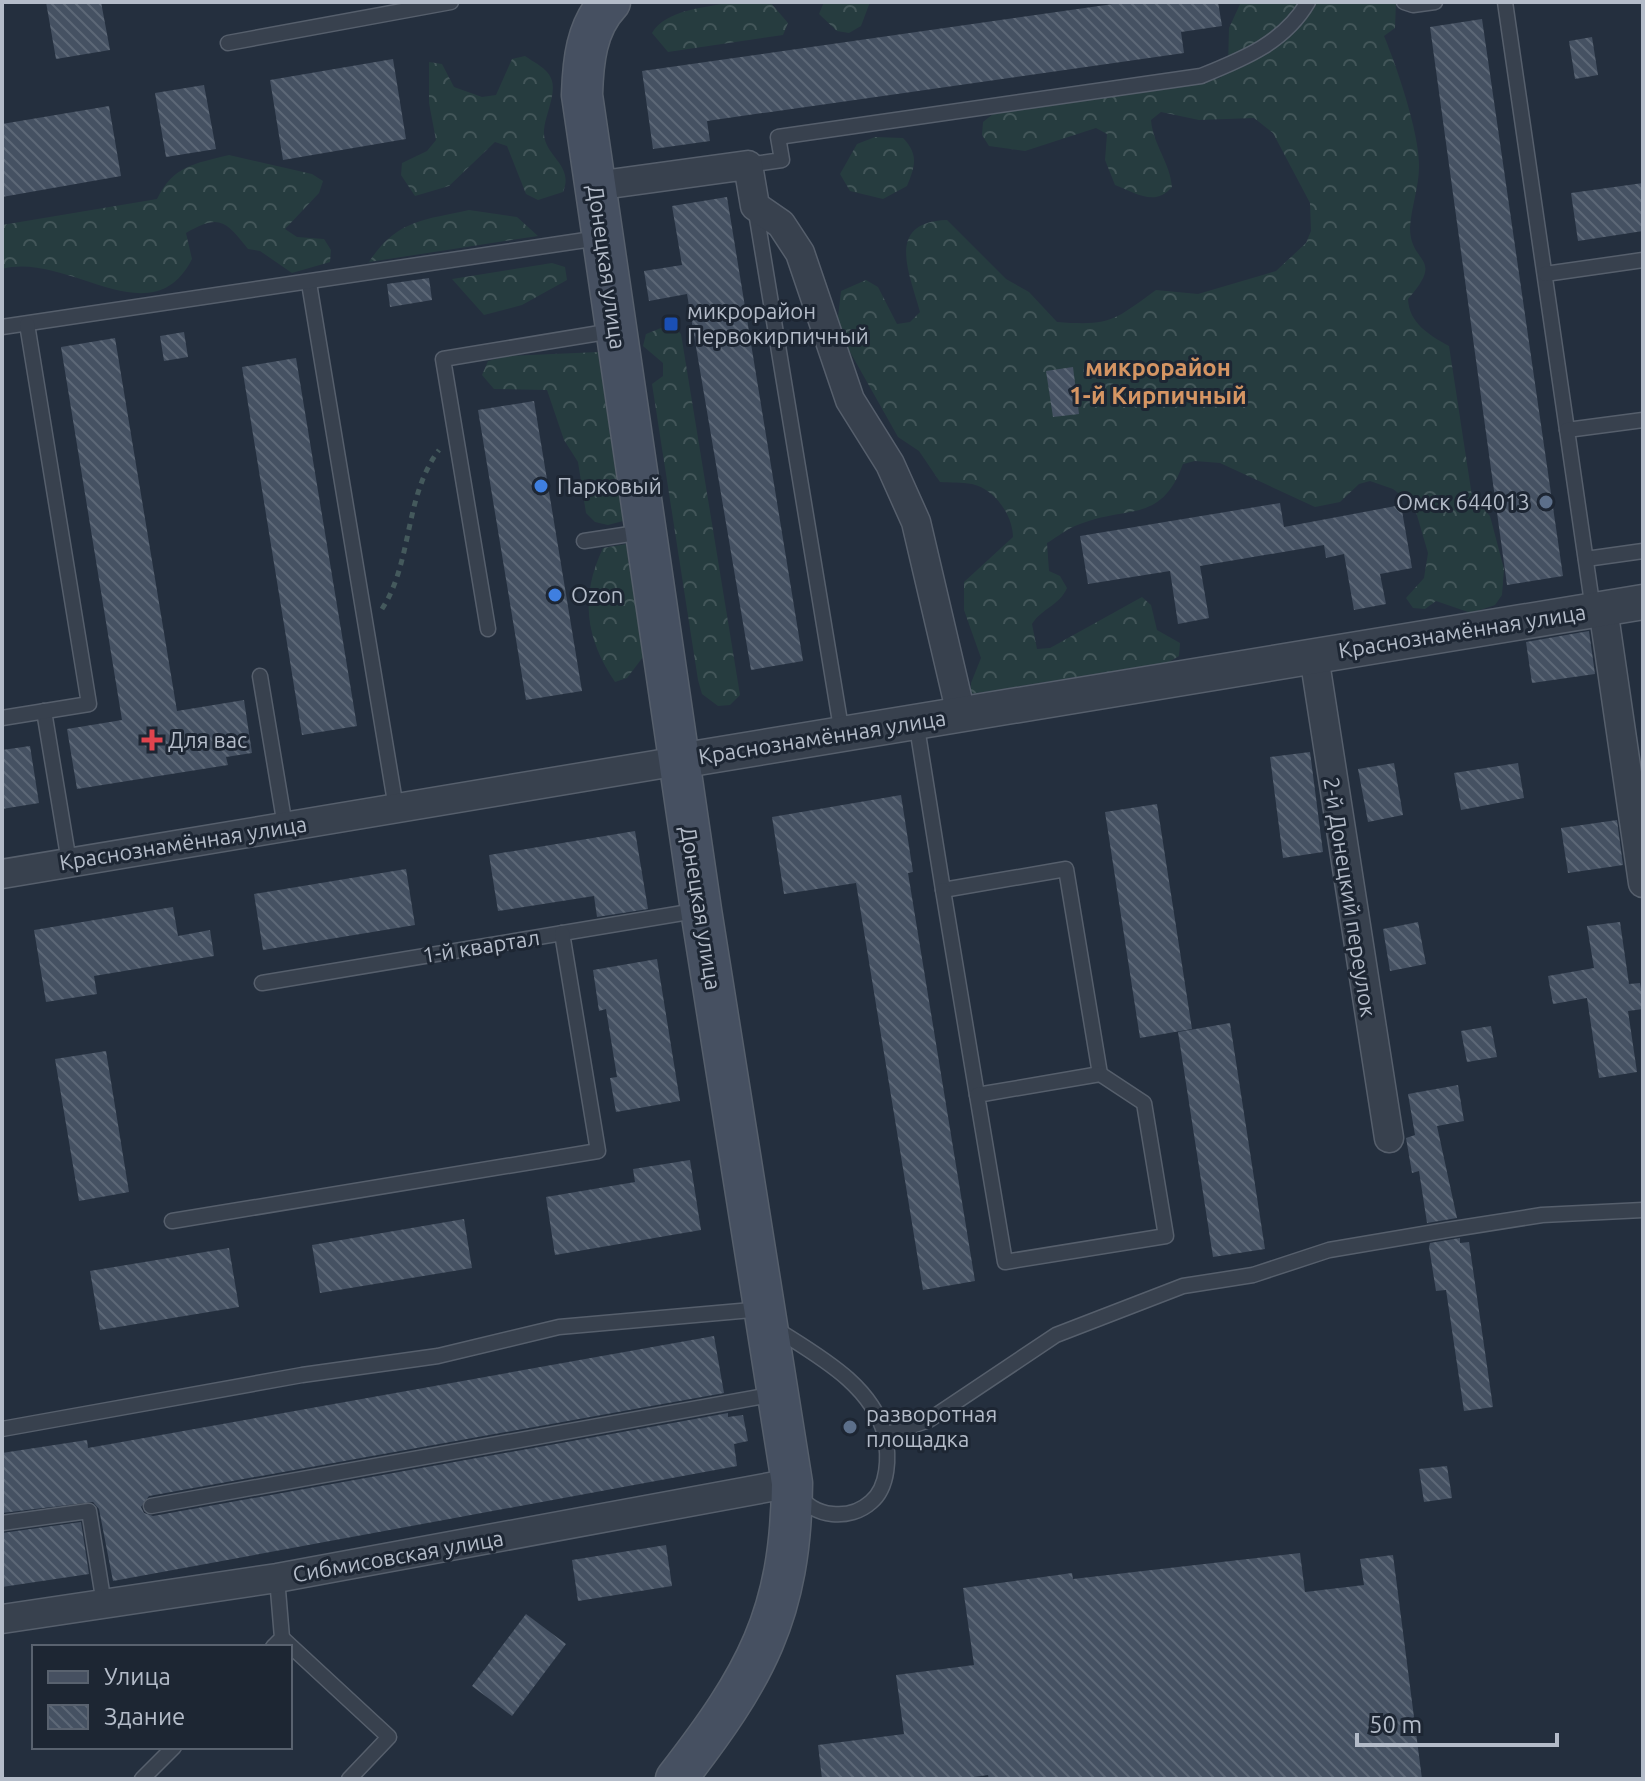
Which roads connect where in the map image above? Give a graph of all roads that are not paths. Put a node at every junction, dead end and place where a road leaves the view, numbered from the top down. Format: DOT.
graph roads {
  1 [pos="451,2"];
  2 [pos="1308,2"];
  3 [pos="1404,2"];
  4 [pos="1435,2"];
  5 [pos="1505,2"];
  6 [pos="605,7"];
  7 [pos="228,43"];
  8 [pos="748,165"];
  9 [pos="595,186"];
  10 [pos="755,206"];
  11 [pos="603,237"];
  12 [pos="1643,260"];
  13 [pos="1545,274"];
  14 [pos="309,283"];
  15 [pos="27,324"];
  16 [pos="2,327"];
  17 [pos="617,331"];
  18 [pos="1643,420"];
  19 [pos="1567,430"];
  20 [pos="646,531"];
  21 [pos="584,541"];
  22 [pos="1643,551"];
  23 [pos="1586,559"];
  24 [pos="1643,602"];
  25 [pos="1598,609"];
  26 [pos="488,629"];
  27 [pos="1314,656"];
  28 [pos="260,676"];
  29 [pos="44,711"];
  30 [pos="961,714"];
  31 [pos="2,718"];
  32 [pos="916,721"];
  33 [pos="842,734"];
  34 [pos="679,761"];
  35 [pos="396,808"];
  36 [pos="285,826"];
  37 [pos="69,862"];
  38 [pos="2,874"];
  39 [pos="1643,883"];
  40 [pos="943,890"];
  41 [pos="701,910"];
  42 [pos="562,933"];
  43 [pos="262,983"];
  44 [pos="1100,1074"];
  45 [pos="977,1095"];
  46 [pos="1389,1138"];
  47 [pos="1643,1210"];
  48 [pos="172,1221"];
  49 [pos="768,1317"];
  50 [pos="780,1393"];
  51 [pos="2,1429"];
  52 [pos="885,1435"];
  53 [pos="792,1483"];
  54 [pos="151,1506"];
  55 [pos="2,1523"];
  56 [pos="277,1578"];
  57 [pos="104,1604"];
  58 [pos="2,1619"];
  59 [pos="278,1643"];
  60 [pos="292,1655"];
  61 [pos="172,1749"];
  62 [pos="142,1779"];
  63 [pos="349,1779"];
  64 [pos="676,1779"];
  1 -- 7 [label="lane"];
  2 -- 8 [label="lane"];
  3 -- 4 [label="lane"];
  5 -- 13 [label="lane"];
  6 -- 9 [label="main road, Донецкая улица"];
  8 -- 9 [label="street"];
  8 -- 10 [label="street"];
  9 -- 11 [label="main road, Донецкая улица"];
  10 -- 30 [label="street"];
  10 -- 33 [label="lane"];
  11 -- 14 [label="lane"];
  11 -- 17 [label="main road, Донецкая улица"];
  12 -- 13 [label="lane"];
  13 -- 19 [label="lane"];
  14 -- 15 [label="lane"];
  14 -- 35 [label="lane"];
  15 -- 16 [label="lane"];
  15 -- 29 [label="lane"];
  17 -- 20 [label="main road, Донецкая улица"];
  17 -- 26 [label="lane"];
  18 -- 19 [label="lane"];
  19 -- 23 [label="lane"];
  20 -- 21 [label="lane"];
  20 -- 34 [label="main road, Донецкая улица"];
  22 -- 23 [label="lane"];
  23 -- 25 [label="lane"];
  24 -- 25 [label="street, Краснознамённая улица"];
  25 -- 27 [label="street, Краснознамённая улица"];
  25 -- 39 [label="street"];
  27 -- 30 [label="street, Краснознамённая улица"];
  27 -- 46 [label="street, 2-й Донецкий переулок"];
  28 -- 36 [label="lane"];
  29 -- 31 [label="lane"];
  29 -- 37 [label="lane"];
  30 -- 32 [label="street, Краснознамённая улица"];
  32 -- 33 [label="street, Краснознамённая улица"];
  32 -- 40 [label="lane"];
  33 -- 34 [label="street, Краснознамённая улица"];
  34 -- 35 [label="street, Краснознамённая улица"];
  34 -- 41 [label="main road, Донецкая улица"];
  35 -- 36 [label="street, Краснознамённая улица"];
  36 -- 37 [label="street, Краснознамённая улица"];
  37 -- 38 [label="street, Краснознамённая улица"];
  40 -- 44 [label="lane"];
  40 -- 45 [label="lane"];
  41 -- 42 [label="lane, 1-й квартал"];
  41 -- 49 [label="main road, Донецкая улица"];
  42 -- 43 [label="lane, 1-й квартал"];
  42 -- 48 [label="lane"];
  44 -- 45 [label="lane"];
  44 -- 45 [label="lane"];
  47 -- 52 [label="lane"];
  49 -- 50 [label="main road, Донецкая улица"];
  49 -- 51 [label="lane"];
  49 -- 52 [label="lane"];
  50 -- 53 [label="main road, Донецкая улица"];
  50 -- 54 [label="lane"];
  52 -- 53 [label="lane"];
  53 -- 56 [label="street, Сибмисовская улица"];
  53 -- 64 [label="main road, Донецкая улица"];
  55 -- 57 [label="lane"];
  56 -- 57 [label="street, Сибмисовская улица"];
  56 -- 59 [label="lane"];
  57 -- 58 [label="street, Сибмисовская улица"];
  60 -- 63 [label="lane"];
  61 -- 62 [label="lane"];
}
